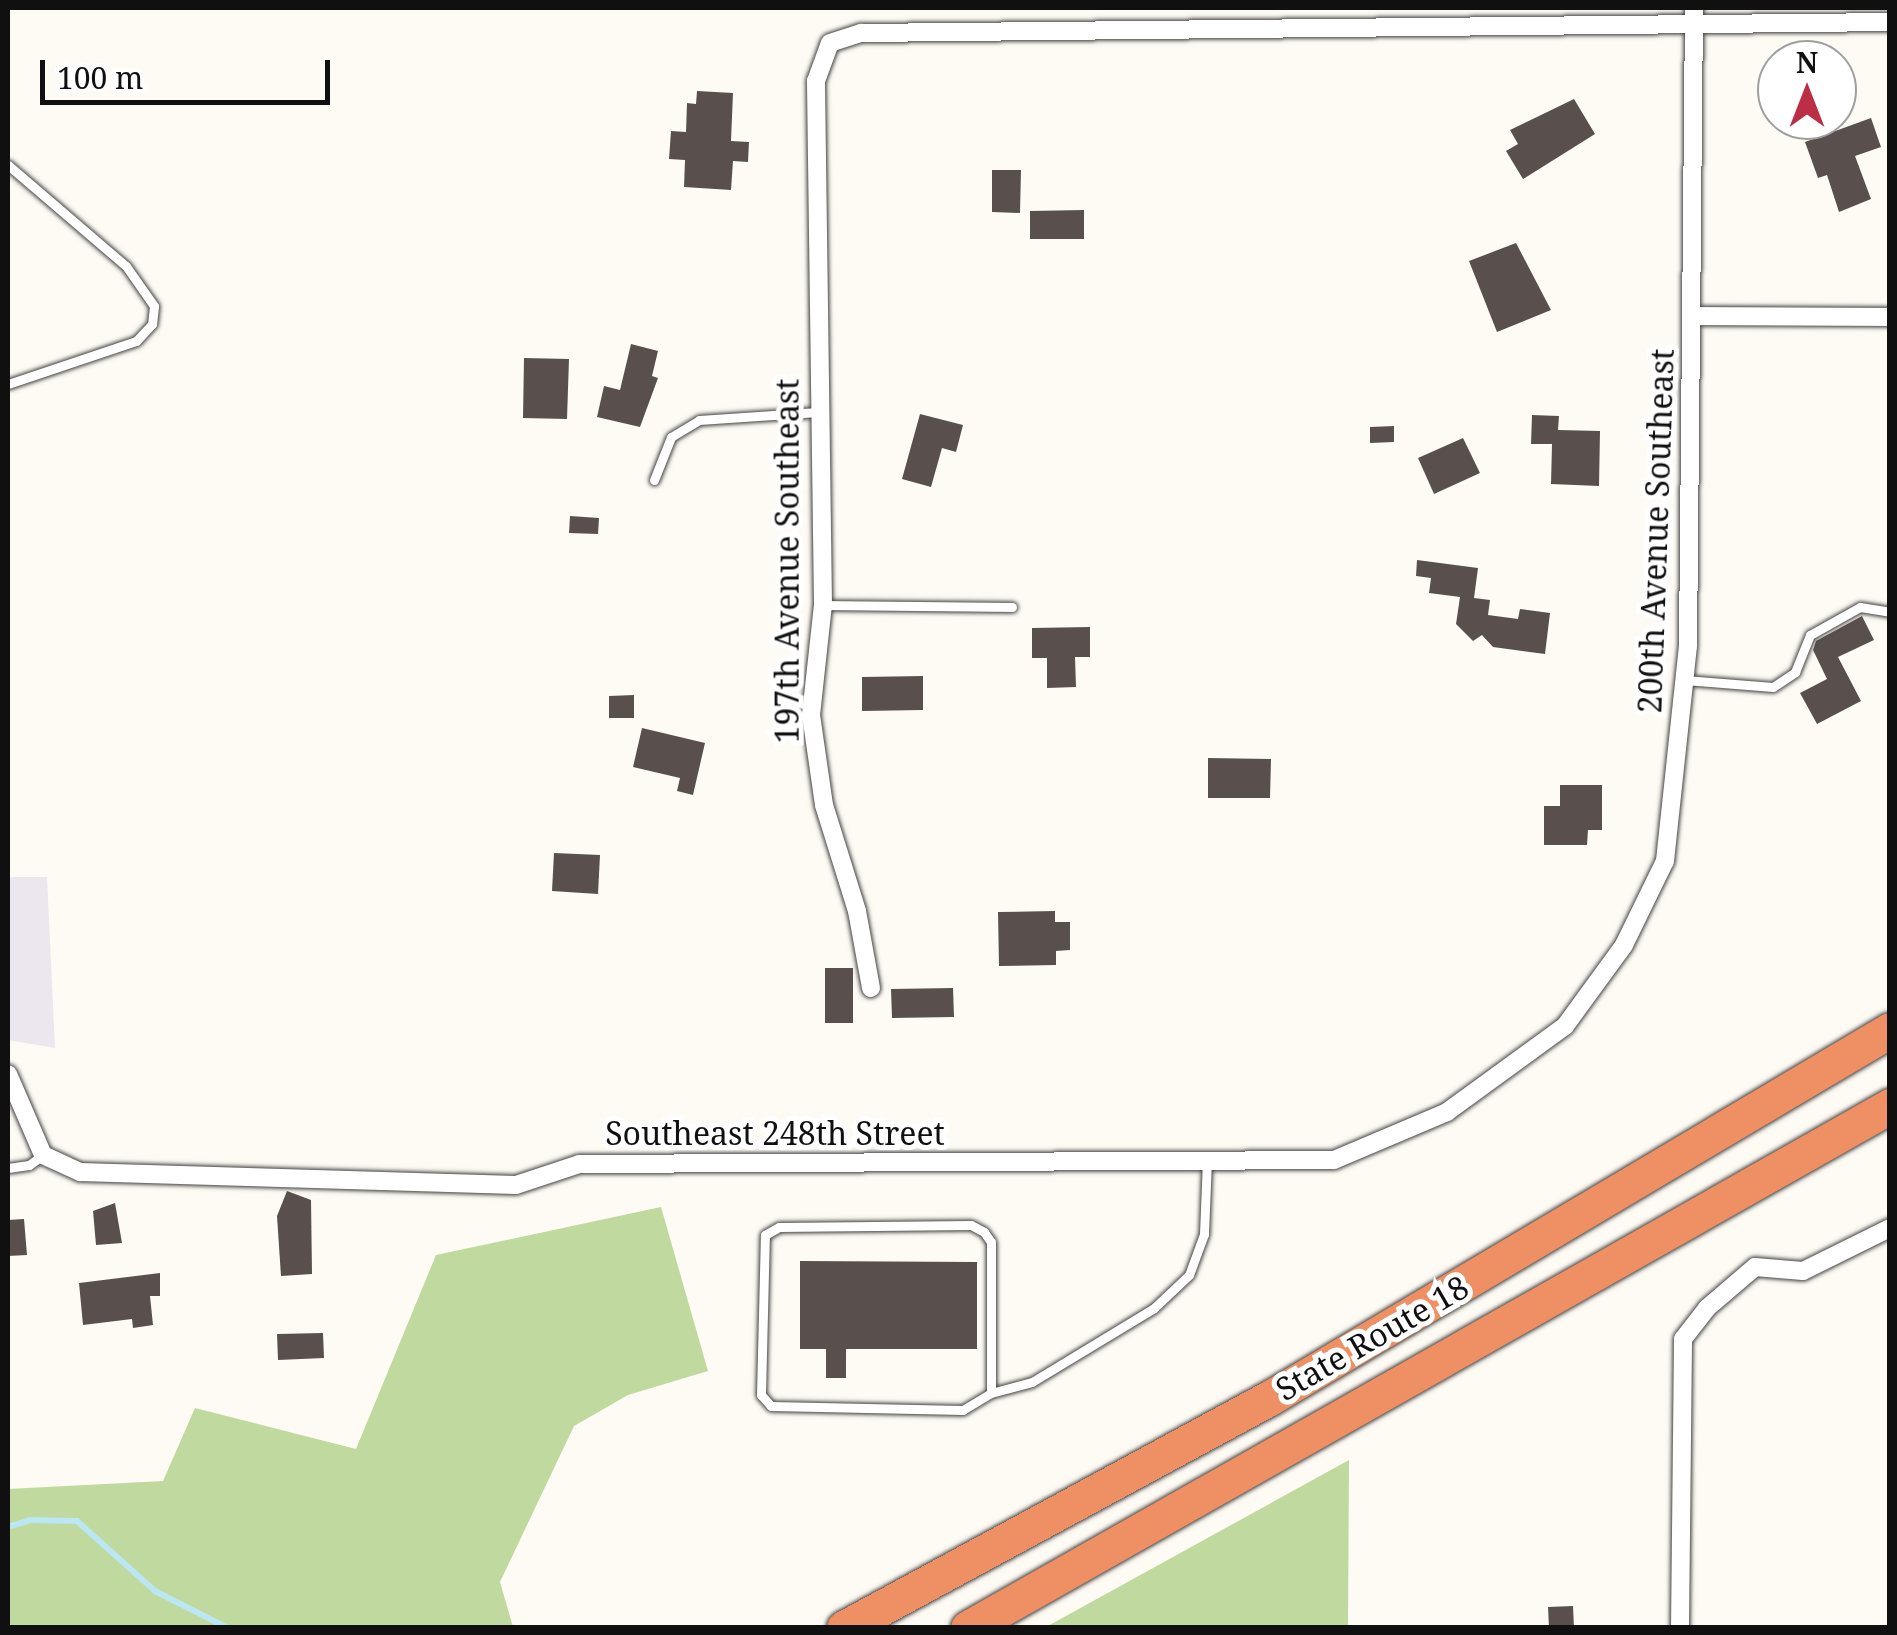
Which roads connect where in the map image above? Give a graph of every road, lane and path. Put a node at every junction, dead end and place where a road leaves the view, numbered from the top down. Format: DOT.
graph roads {
  1 [pos="1694,14"];
  2 [pos="1890,22"];
  3 [pos="8,166"];
  4 [pos="1692,316"];
  5 [pos="1890,317"];
  6 [pos="8,384"];
  7 [pos="818,412"];
  8 [pos="654,480"];
  9 [pos="823,605"];
  10 [pos="1012,606"];
  11 [pos="1890,612"];
  12 [pos="1685,680"];
  13 [pos="871,988"];
  14 [pos="1564,1026"];
  15 [pos="1890,1030"];
  16 [pos="8,1074"];
  17 [pos="1890,1106"];
  18 [pos="43,1154"];
  19 [pos="1207,1160"];
  20 [pos="8,1168"];
  21 [pos="1890,1228"];
  22 [pos="991,1394"];
  23 [pos="844,1628"];
  24 [pos="968,1628"];
  25 [pos="1680,1628"];
  1 -- 2 [label="street"];
  1 -- 4 [label="street, 200th Avenue Southeast"];
  1 -- 7 [label="street, 197th Avenue Southeast"];
  3 -- 6 [label="lane"];
  4 -- 5 [label="street"];
  4 -- 12 [label="street, 200th Avenue Southeast"];
  7 -- 8 [label="lane"];
  7 -- 9 [label="street, 197th Avenue Southeast"];
  9 -- 10 [label="lane"];
  9 -- 13 [label="street, 197th Avenue Southeast"];
  11 -- 12 [label="lane"];
  12 -- 14 [label="street, 200th Avenue Southeast"];
  14 -- 19 [label="street, Southeast 248th Street"];
  15 -- 23 [label="highway, State Route 18"];
  16 -- 18 [label="street"];
  17 -- 24 [label="highway, State Route 18"];
  18 -- 19 [label="street, Southeast 248th Street"];
  18 -- 20 [label="lane"];
  19 -- 22 [label="lane"];
  21 -- 25 [label="street"];
  22 -- 22 [label="lane"];
}
